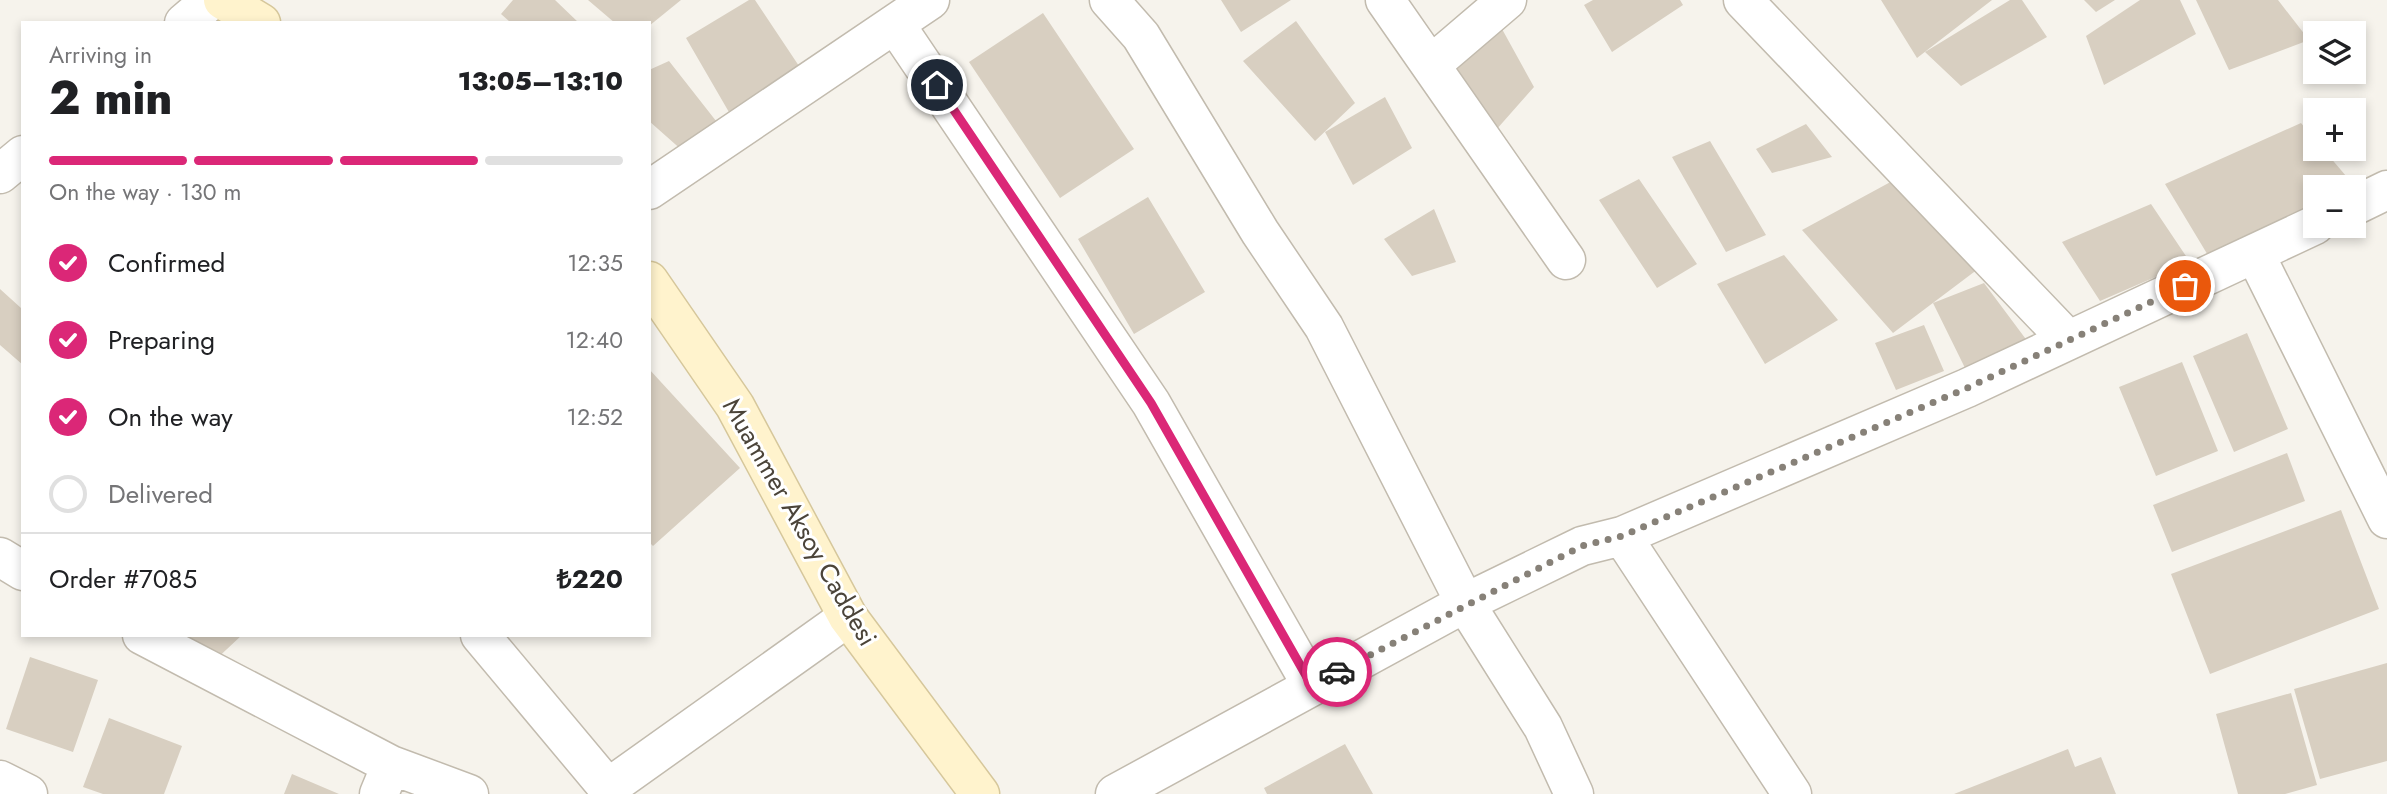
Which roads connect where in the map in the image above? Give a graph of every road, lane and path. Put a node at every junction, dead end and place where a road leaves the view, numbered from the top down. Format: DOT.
graph roads {
  1 [pos="211,0"];
  2 [pos="223,0"];
  3 [pos="930,0"];
  4 [pos="1110,0"];
  5 [pos="1385,0"];
  6 [pos="1507,0"];
  7 [pos="1743,0"];
  8 [pos="186,21"];
  9 [pos="258,21"];
  10 [pos="895,24"];
  11 [pos="1432,64"];
  12 [pos="21,158"];
  13 [pos="0,174"];
  14 [pos="651,189"];
  15 [pos="2387,190"];
  16 [pos="2366,200"];
  17 [pos="2303,231"];
  18 [pos="2255,254"];
  19 [pos="1566,260"];
  20 [pos="651,284"];
  21 [pos="2068,340"];
  22 [pos="2387,519"];
  23 [pos="1622,536"];
  24 [pos="0,557"];
  25 [pos="21,570"];
  26 [pos="1465,603"];
  27 [pos="848,617"];
  28 [pos="145,637"];
  29 [pos="482,637"];
  30 [pos="1312,686"];
  31 [pos="385,779"];
  32 [pos="0,780"];
  33 [pos="606,791"];
  34 [pos="28,794"];
  35 [pos="469,794"];
  36 [pos="980,794"];
  37 [pos="1115,794"];
  38 [pos="1574,794"];
  39 [pos="1792,794"];
  1 -- 8 [label="street"];
  2 -- 9 [label="street"];
  3 -- 10 [label="street"];
  4 -- 26 [label="street"];
  5 -- 11 [label="street"];
  6 -- 11 [label="street"];
  7 -- 21 [label="street"];
  10 -- 14 [label="street"];
  10 -- 30 [label="street"];
  11 -- 19 [label="street"];
  12 -- 13 [label="street"];
  15 -- 16 [label="street"];
  17 -- 18 [label="street"];
  18 -- 21 [label="street"];
  18 -- 22 [label="street"];
  20 -- 27 [label="street, Muammer Aksoy Caddesi"];
  21 -- 23 [label="street"];
  23 -- 26 [label="street"];
  23 -- 39 [label="street"];
  24 -- 25 [label="street"];
  26 -- 30 [label="street"];
  26 -- 38 [label="street"];
  27 -- 33 [label="street"];
  27 -- 36 [label="street, Muammer Aksoy Caddesi"];
  28 -- 31 [label="street"];
  29 -- 33 [label="street"];
  30 -- 37 [label="street"];
  31 -- 35 [label="street"];
  32 -- 34 [label="street"];
}
